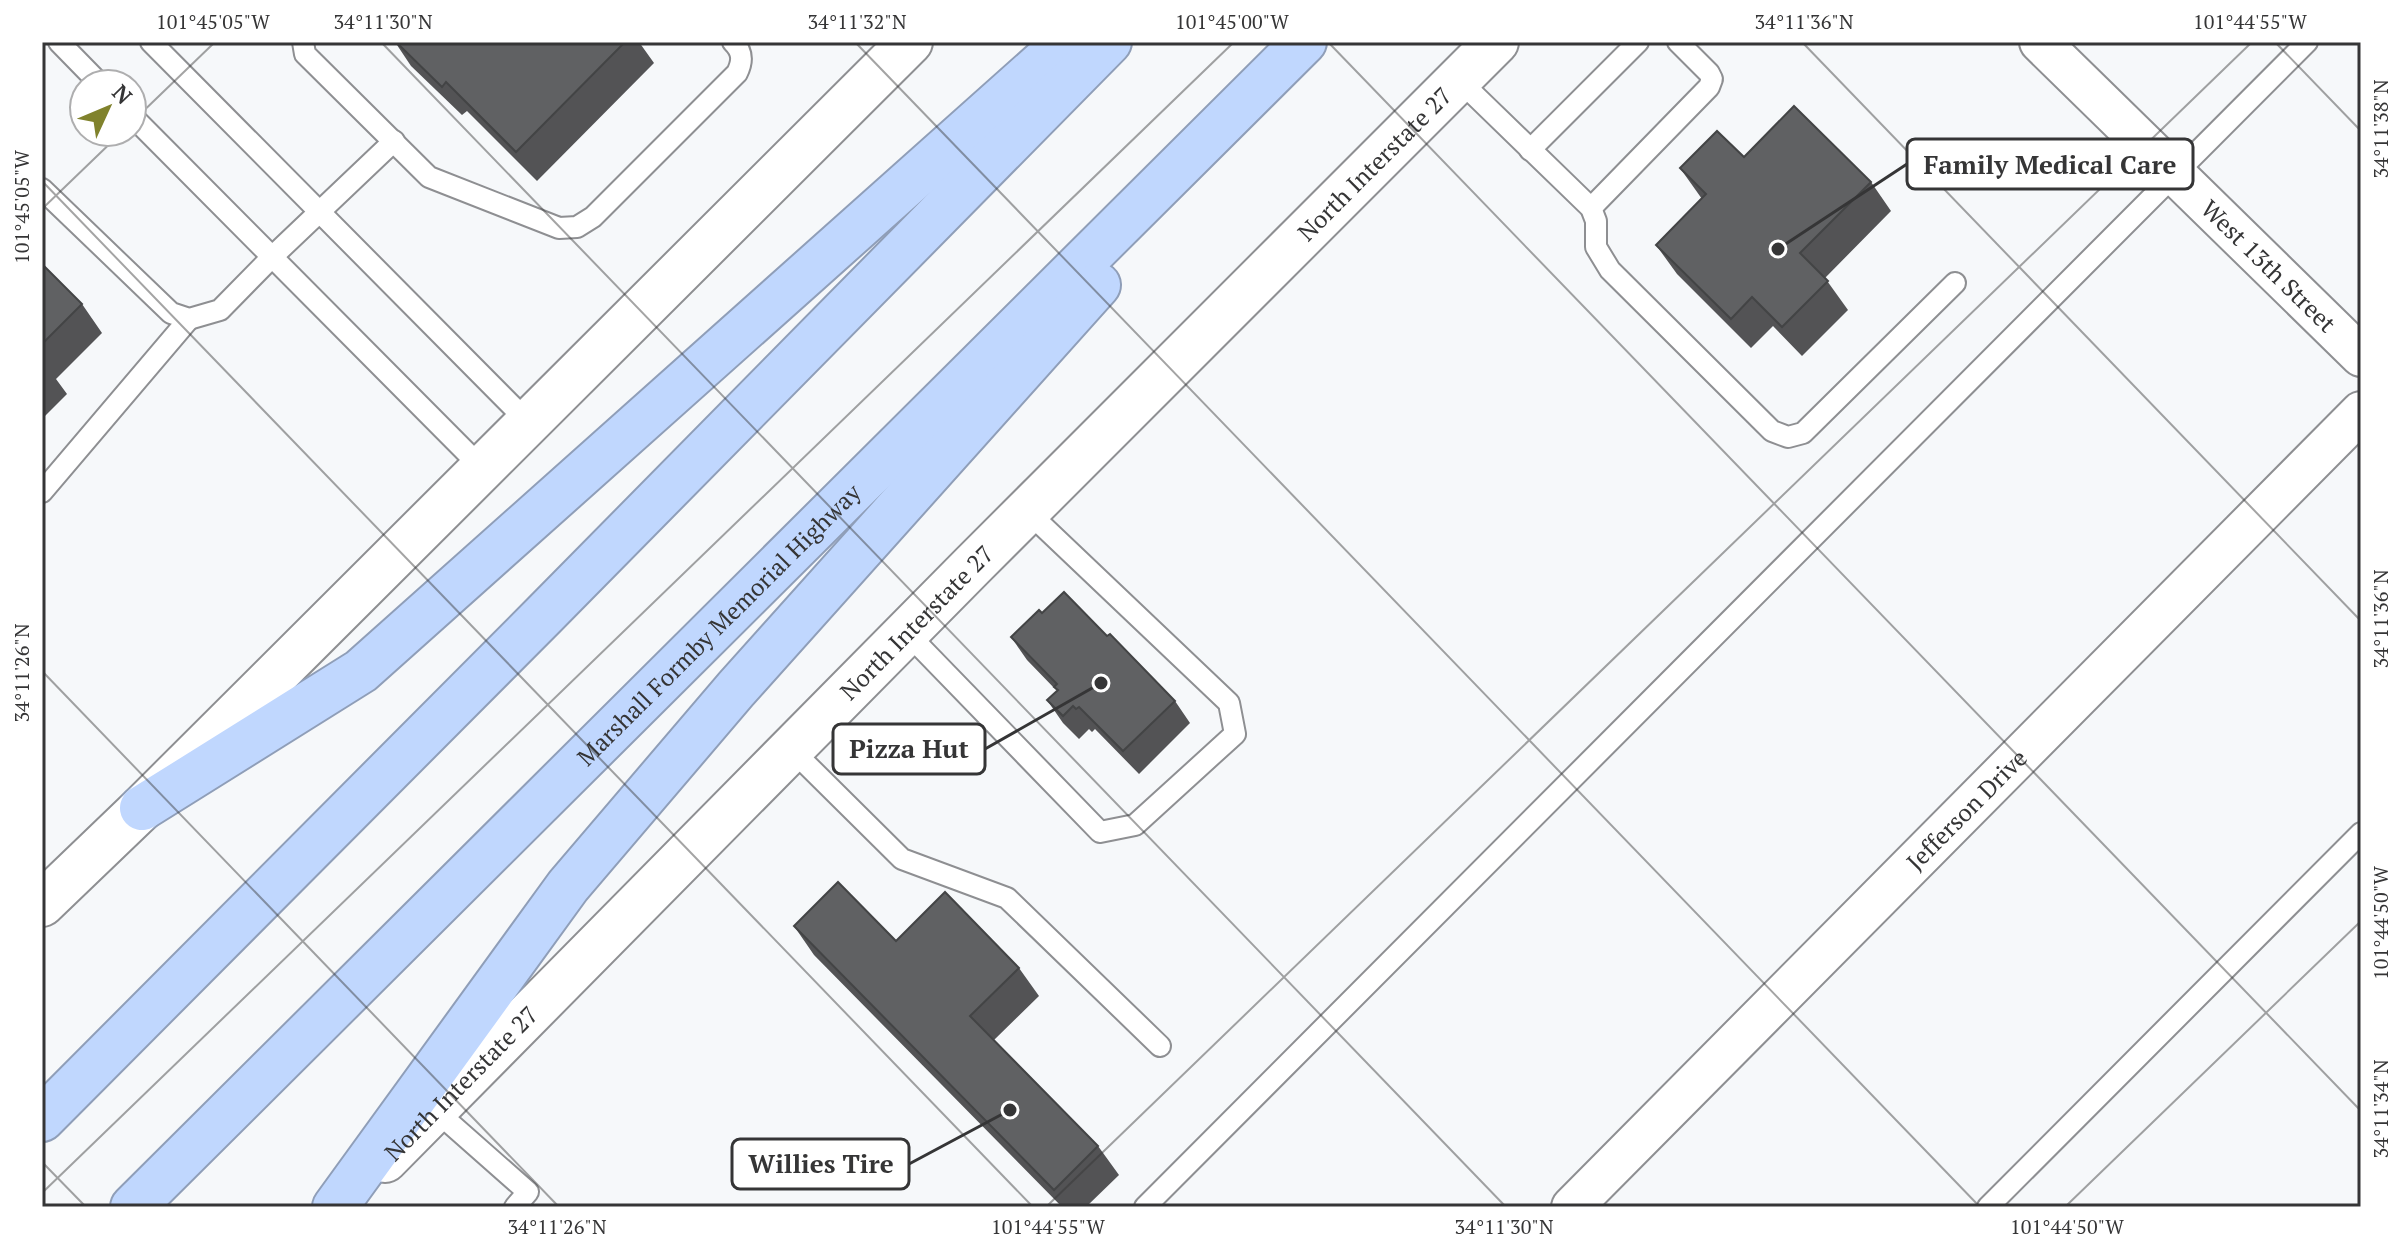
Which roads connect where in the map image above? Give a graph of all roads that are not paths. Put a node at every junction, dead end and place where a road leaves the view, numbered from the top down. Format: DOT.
graph roads {
  1 [pos="59,42"];
  2 [pos="151,42"];
  3 [pos="303,42"];
  4 [pos="910,42"];
  5 [pos="1066,42"];
  6 [pos="1109,42"];
  7 [pos="1304,42"];
  8 [pos="1315,42"];
  9 [pos="1496,42"];
  10 [pos="1638,42"];
  11 [pos="1678,42"];
  12 [pos="2040,42"];
  13 [pos="2307,42"];
  14 [pos="737,43"];
  15 [pos="84,68"];
  16 [pos="1459,80"];
  17 [pos="148,132"];
  18 [pos="394,141"];
  19 [pos="1530,150"];
  20 [pos="2175,174"];
  21 [pos="42,189"];
  22 [pos="1591,208"];
  23 [pos="320,212"];
  24 [pos="272,257"];
  25 [pos="1955,283"];
  26 [pos="189,319"];
  27 [pos="2361,356"];
  28 [pos="2361,412"];
  29 [pos="529,423"];
  30 [pos="483,469"];
  31 [pos="42,492"];
  32 [pos="1027,511"];
  33 [pos="906,632"];
  34 [pos="791,749"];
  35 [pos="142,808"];
  36 [pos="2361,833"];
  37 [pos="42,904"];
  38 [pos="1160,1046"];
  39 [pos="435,1110"];
  40 [pos="42,1119"];
  41 [pos="133,1207"];
  42 [pos="337,1207"];
  43 [pos="515,1207"];
  44 [pos="1145,1207"];
  45 [pos="1572,1207"];
  46 [pos="1988,1207"];
  1 -- 15 [label="lane"];
  2 -- 23 [label="lane"];
  3 -- 18 [label="lane"];
  4 -- 29 [label="main road"];
  5 -- 35 [label="highway"];
  6 -- 40 [label="highway"];
  7 -- 41 [label="highway, Marshall Formby Memorial Highway"];
  8 -- 42 [label="highway"];
  9 -- 16 [label="main road, North Interstate 27"];
  10 -- 19 [label="lane"];
  11 -- 22 [label="lane"];
  12 -- 20 [label="street, West 13th Street"];
  13 -- 20 [label="lane"];
  14 -- 18 [label="lane"];
  16 -- 19 [label="lane"];
  16 -- 32 [label="main road, North Interstate 27"];
  17 -- 24 [label="lane"];
  18 -- 23 [label="lane"];
  19 -- 22 [label="lane"];
  20 -- 27 [label="street, West 13th Street"];
  20 -- 44 [label="lane"];
  21 -- 26 [label="lane"];
  22 -- 25 [label="lane"];
  23 -- 24 [label="lane"];
  23 -- 29 [label="lane"];
  24 -- 26 [label="lane"];
  24 -- 30 [label="lane"];
  26 -- 31 [label="lane"];
  28 -- 45 [label="street, Jefferson Drive"];
  29 -- 30 [label="main road"];
  30 -- 35 [label="main road"];
  32 -- 33 [label="main road, North Interstate 27"];
  32 -- 33 [label="lane"];
  33 -- 34 [label="main road, North Interstate 27"];
  34 -- 38 [label="lane"];
  34 -- 39 [label="main road, North Interstate 27"];
  35 -- 37 [label="main road"];
  36 -- 46 [label="lane"];
  39 -- 42 [label="main road, North Interstate 27"];
  39 -- 43 [label="lane"];
}
